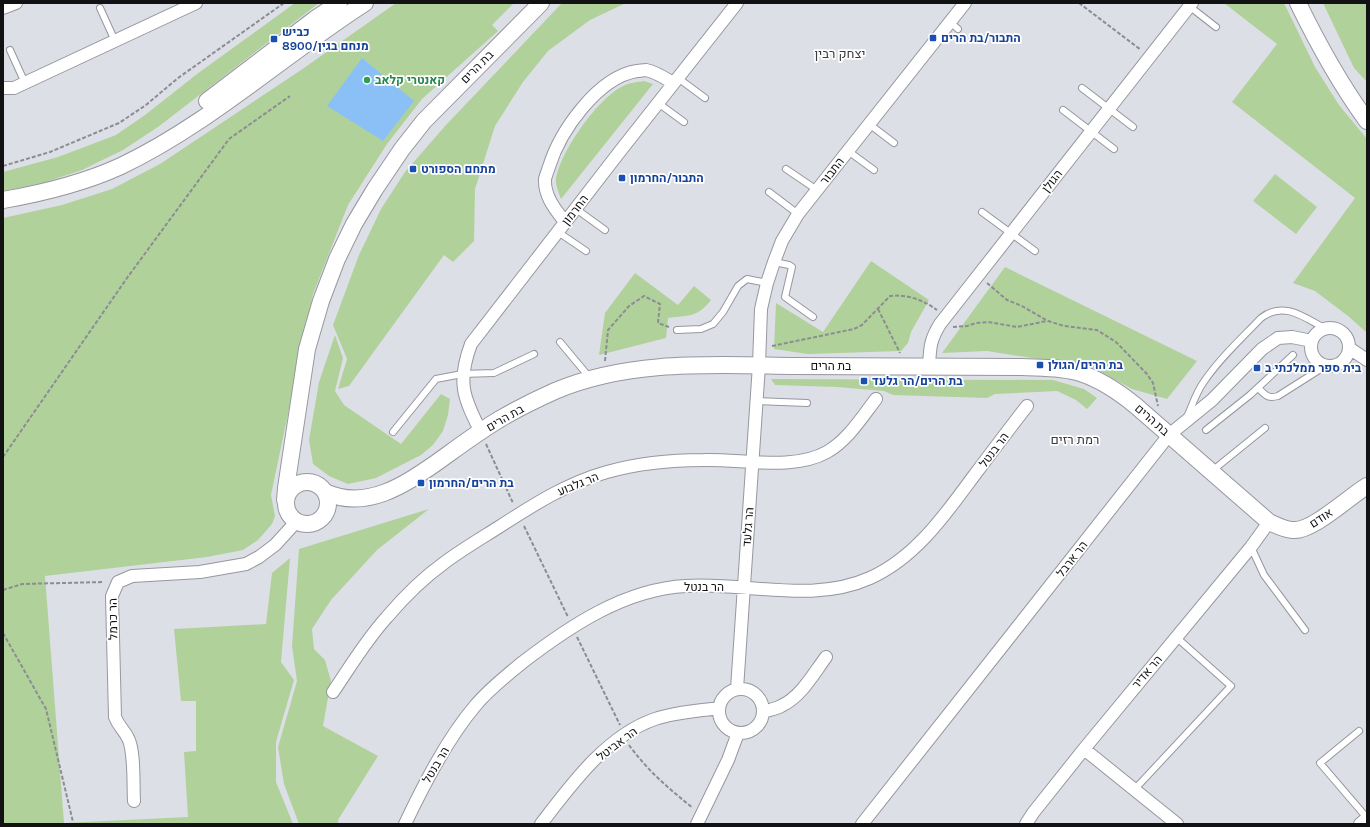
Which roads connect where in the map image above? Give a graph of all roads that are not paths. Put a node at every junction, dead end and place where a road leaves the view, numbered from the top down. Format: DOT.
graph roads {
  1 [pos="16,3"];
  2 [pos="196,3"];
  3 [pos="334,3"];
  4 [pos="339,3"];
  5 [pos="365,3"];
  6 [pos="541,3"];
  7 [pos="737,3"];
  8 [pos="965,3"];
  9 [pos="1298,3"];
  10 [pos="1189,4"];
  11 [pos="3,8"];
  12 [pos="100,8"];
  13 [pos="315,19"];
  14 [pos="1216,27"];
  15 [pos="115,41"];
  16 [pos="10,50"];
  17 [pos="676,81"];
  18 [pos="25,83"];
  19 [pos="3,88"];
  20 [pos="1082,88"];
  21 [pos="705,98"];
  22 [pos="658,103"];
  23 [pos="1109,108"];
  24 [pos="1063,110"];
  25 [pos="1367,121"];
  26 [pos="684,122"];
  27 [pos="869,124"];
  28 [pos="1133,127"];
  29 [pos="1091,132"];
  30 [pos="894,143"];
  31 [pos="1114,149"];
  32 [pos="848,151"];
  33 [pos="786,169"];
  34 [pos="874,170"];
  35 [pos="75,183"];
  36 [pos="817,190"];
  37 [pos="769,192"];
  38 [pos="3,200"];
  39 [pos="576,209"];
  40 [pos="982,212"];
  41 [pos="798,214"];
  42 [pos="562,227"];
  43 [pos="605,230"];
  44 [pos="1011,234"];
  45 [pos="1035,250"];
  46 [pos="586,251"];
  47 [pos="774,262"];
  48 [pos="767,283"];
  49 [pos="814,317"];
  50 [pos="1326,329"];
  51 [pos="677,330"];
  52 [pos="1312,341"];
  53 [pos="560,342"];
  54 [pos="1349,348"];
  55 [pos="534,354"];
  56 [pos="1293,355"];
  57 [pos="1367,360"];
  58 [pos="758,365"];
  59 [pos="1322,365"];
  60 [pos="929,366"];
  61 [pos="462,374"];
  62 [pos="598,378"];
  63 [pos="1258,388"];
  64 [pos="876,399"];
  65 [pos="756,401"];
  66 [pos="807,403"];
  67 [pos="1027,406"];
  68 [pos="1186,422"];
  69 [pos="1265,428"];
  70 [pos="1206,430"];
  71 [pos="393,432"];
  72 [pos="480,432"];
  73 [pos="1166,432"];
  74 [pos="294,441"];
  75 [pos="752,462"];
  76 [pos="1212,472"];
  77 [pos="1367,486"];
  78 [pos="321,488"];
  79 [pos="373,497"];
  80 [pos="286,500"];
  81 [pos="323,517"];
  82 [pos="296,522"];
  83 [pos="1269,522"];
  84 [pos="1251,547"];
  85 [pos="744,588"];
  86 [pos="1305,630"];
  87 [pos="1176,637"];
  88 [pos="826,657"];
  89 [pos="737,689"];
  90 [pos="333,692"];
  91 [pos="719,708"];
  92 [pos="762,712"];
  93 [pos="1359,731"];
  94 [pos="738,733"];
  95 [pos="1084,749"];
  96 [pos="1134,790"];
  97 [pos="134,801"];
  98 [pos="1367,818"];
  99 [pos="405,824"];
  100 [pos="541,824"];
  101 [pos="697,824"];
  102 [pos="862,824"];
  103 [pos="1026,824"];
  104 [pos="1177,824"];
  105 [pos="1360,824"];
  1 -- 11 [label="street"];
  2 -- 15 [label="street"];
  3 -- 13 [label="street"];
  4 -- 13 [label="street"];
  5 -- 35 [label="street"];
  6 -- 74 [label="street, בת הרים"];
  7 -- 17 [label="street, החרמון"];
  8 -- 27 [label="street, התבור"];
  9 -- 25 [label="street"];
  10 -- 14 [label="lane"];
  10 -- 23 [label="street, הגולן"];
  12 -- 15 [label="lane"];
  13 -- 35 [label="street"];
  15 -- 18 [label="street"];
  16 -- 18 [label="lane"];
  17 -- 21 [label="lane"];
  17 -- 22 [label="street, החרמון"];
  17 -- 42 [label="street"];
  18 -- 19 [label="street"];
  20 -- 23 [label="lane"];
  22 -- 26 [label="lane"];
  22 -- 39 [label="street, החרמון"];
  23 -- 28 [label="lane"];
  23 -- 29 [label="street, הגולן"];
  24 -- 29 [label="lane"];
  27 -- 30 [label="lane"];
  27 -- 32 [label="street, התבור"];
  29 -- 31 [label="lane"];
  29 -- 44 [label="street, הגולן"];
  32 -- 34 [label="lane"];
  32 -- 36 [label="street, התבור"];
  33 -- 36 [label="lane"];
  35 -- 38 [label="street"];
  36 -- 41 [label="street, התבור"];
  37 -- 41 [label="lane"];
  39 -- 42 [label="street, החרמון"];
  39 -- 43 [label="lane"];
  40 -- 44 [label="lane"];
  41 -- 47 [label="street, התבור"];
  42 -- 46 [label="lane"];
  42 -- 61 [label="street, החרמון"];
  44 -- 45 [label="lane"];
  44 -- 60 [label="street, הגולן"];
  47 -- 48 [label="street, התבור"];
  47 -- 49 [label="lane"];
  48 -- 51 [label="lane"];
  48 -- 58 [label="street, התבור"];
  50 -- 52 [label="street"];
  50 -- 54 [label="street"];
  50 -- 68 [label="lane"];
  52 -- 59 [label="street"];
  52 -- 68 [label="street, הר ארבל"];
  53 -- 62 [label="lane"];
  54 -- 57 [label="street"];
  54 -- 59 [label="street"];
  55 -- 61 [label="lane"];
  56 -- 63 [label="lane"];
  58 -- 60 [label="street, בת הרים"];
  58 -- 62 [label="street, בת הרים"];
  58 -- 65 [label="street, הר גלעד"];
  59 -- 63 [label="lane"];
  60 -- 73 [label="street, בת הרים"];
  61 -- 71 [label="lane"];
  61 -- 72 [label="street, החרמון"];
  62 -- 72 [label="street, בת הרים"];
  63 -- 70 [label="lane"];
  64 -- 75 [label="street, הר גלבוע"];
  65 -- 66 [label="lane"];
  65 -- 75 [label="street, הר גלעד"];
  67 -- 85 [label="street, הר בנטל"];
  68 -- 73 [label="street, הר ארבל"];
  69 -- 76 [label="lane"];
  72 -- 79 [label="street, בת הרים"];
  73 -- 76 [label="street, בת הרים"];
  73 -- 102 [label="street, הר ארבל"];
  74 -- 78 [label="street, בת הרים"];
  74 -- 80 [label="street, בת הרים"];
  75 -- 85 [label="street, הר גלעד"];
  75 -- 90 [label="street, הר גלבוע"];
  76 -- 83 [label="street, בת הרים"];
  77 -- 83 [label="street, אודם"];
  78 -- 79 [label="street, בת הרים"];
  78 -- 80 [label="street"];
  78 -- 81 [label="street"];
  79 -- 81 [label="street, בת הרים"];
  80 -- 82 [label="street"];
  81 -- 82 [label="street"];
  82 -- 97 [label="street, הר כרמל"];
  83 -- 84 [label="street, הר אדיר"];
  84 -- 86 [label="lane"];
  84 -- 87 [label="street, הר אדיר"];
  85 -- 89 [label="street, הר גלעד"];
  85 -- 99 [label="street, הר בנטל"];
  87 -- 95 [label="street, הר אדיר"];
  87 -- 96 [label="lane"];
  88 -- 92 [label="street"];
  89 -- 91 [label="street"];
  89 -- 92 [label="street"];
  91 -- 94 [label="street"];
  91 -- 100 [label="street, הר אביטל"];
  92 -- 94 [label="street"];
  93 -- 98 [label="lane"];
  94 -- 101 [label="street"];
  95 -- 96 [label="street"];
  95 -- 103 [label="street, הר אדיר"];
  96 -- 104 [label="street"];
  98 -- 105 [label="street"];
}
